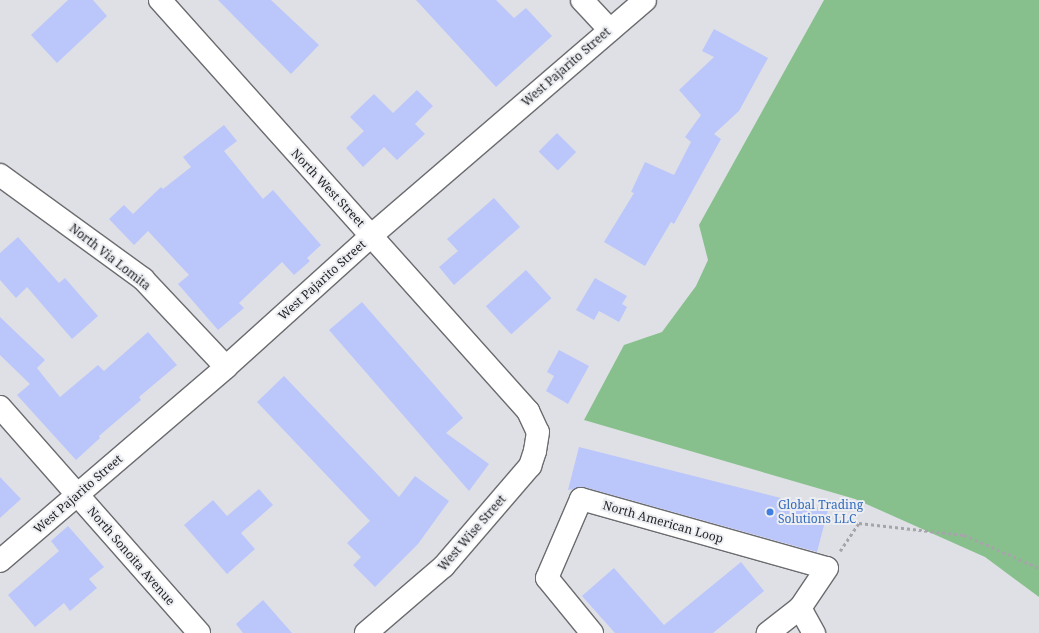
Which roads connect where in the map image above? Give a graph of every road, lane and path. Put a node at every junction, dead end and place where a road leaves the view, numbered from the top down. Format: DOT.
graph roads {
  1 [pos="160,0"];
  2 [pos="582,0"];
  3 [pos="645,0"];
  4 [pos="610,30"];
  5 [pos="0,174"];
  6 [pos="372,235"];
  7 [pos="226,367"];
  8 [pos="0,407"];
  9 [pos="528,411"];
  10 [pos="77,495"];
  11 [pos="0,561"];
  12 [pos="827,568"];
  13 [pos="1039,568"];
  14 [pos="800,608"];
  15 [pos="199,633"];
  16 [pos="366,633"];
  17 [pos="592,633"];
  18 [pos="768,633"];
  19 [pos="814,633"];
  1 -- 6 [label="street, North West Street"];
  2 -- 4 [label="street"];
  3 -- 4 [label="street, West Pajarito Street"];
  4 -- 6 [label="street, West Pajarito Street"];
  5 -- 7 [label="street, North Via Lomita"];
  6 -- 7 [label="street, West Pajarito Street"];
  6 -- 9 [label="street, North West Street"];
  7 -- 10 [label="street, West Pajarito Street"];
  8 -- 10 [label="street, North Sonoita Avenue"];
  9 -- 16 [label="street, West Wise Street"];
  10 -- 11 [label="street, West Pajarito Street"];
  10 -- 15 [label="street, North Sonoita Avenue"];
  12 -- 13 [label="path"];
  12 -- 14 [label="street"];
  12 -- 17 [label="street, North American Loop"];
  14 -- 18 [label="street"];
  14 -- 19 [label="street"];
}
